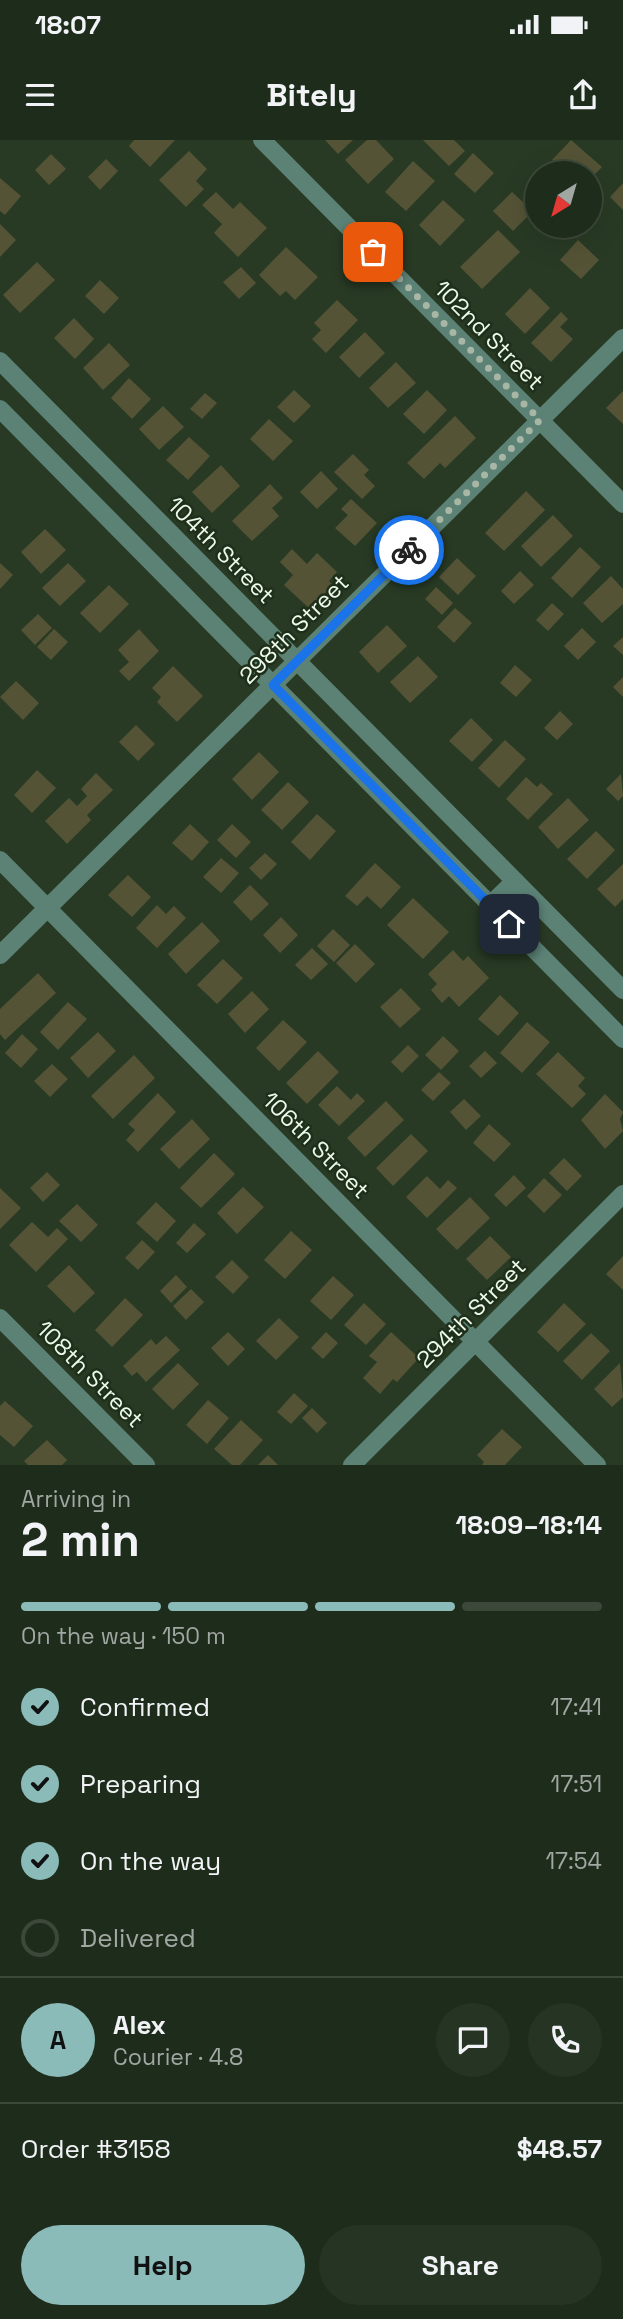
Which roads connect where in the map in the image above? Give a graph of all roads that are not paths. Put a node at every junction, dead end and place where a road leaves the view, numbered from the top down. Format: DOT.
graph roads {
  1 [pos="262,140"];
  2 [pos="623,338"];
  3 [pos="4,372"];
  4 [pos="0,409"];
  5 [pos="540,420"];
  6 [pos="623,504"];
  7 [pos="297,661"];
  8 [pos="273,685"];
  9 [pos="0,860"];
  10 [pos="515,881"];
  11 [pos="490,905"];
  12 [pos="47,908"];
  13 [pos="0,955"];
  14 [pos="623,990"];
  15 [pos="623,1039"];
  16 [pos="623,1194"];
  17 [pos="0,1318"];
  18 [pos="476,1343"];
  19 [pos="146,1465"];
  20 [pos="352,1465"];
  21 [pos="597,1465"];
  1 -- 5 [label="street, 102nd Street"];
  2 -- 5 [label="street, 298th Street"];
  3 -- 7 [label="street, 104th Street"];
  4 -- 8 [label="street"];
  5 -- 6 [label="street, 102nd Street"];
  5 -- 7 [label="street, 298th Street"];
  7 -- 8 [label="street, 298th Street"];
  7 -- 10 [label="street, 104th Street"];
  8 -- 11 [label="street"];
  8 -- 12 [label="street, 298th Street"];
  9 -- 12 [label="street, 106th Street"];
  10 -- 11 [label="street"];
  10 -- 14 [label="street, 104th Street"];
  11 -- 15 [label="street"];
  12 -- 13 [label="street, 298th Street"];
  12 -- 18 [label="street, 106th Street"];
  16 -- 18 [label="street, 294th Street"];
  17 -- 19 [label="street, 108th Street"];
  18 -- 20 [label="street, 294th Street"];
  18 -- 21 [label="street, 106th Street"];
}
